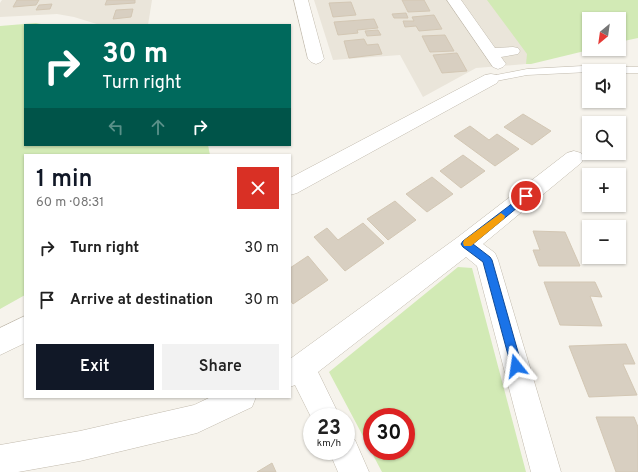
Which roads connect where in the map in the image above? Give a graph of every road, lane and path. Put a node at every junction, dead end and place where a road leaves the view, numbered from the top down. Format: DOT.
graph roads {
  1 [pos="301,0"];
  2 [pos="454,0"];
  3 [pos="513,51"];
  4 [pos="316,59"];
  5 [pos="493,65"];
  6 [pos="638,70"];
  7 [pos="574,158"];
  8 [pos="291,186"];
  9 [pos="466,244"];
  10 [pos="24,330"];
  11 [pos="0,342"];
  12 [pos="295,371"];
  13 [pos="240,398"];
  14 [pos="320,408"];
  15 [pos="0,460"];
  16 [pos="348,460"];
  17 [pos="354,472"];
  18 [pos="546,472"];
  1 -- 4 [label="street"];
  2 -- 5 [label="street"];
  3 -- 5 [label="street"];
  5 -- 6 [label="lane"];
  5 -- 8 [label="street"];
  7 -- 9 [label="street"];
  9 -- 12 [label="street"];
  9 -- 18 [label="street"];
  10 -- 11 [label="street"];
  12 -- 14 [label="street"];
  13 -- 15 [label="street"];
  16 -- 17 [label="street"];
}
